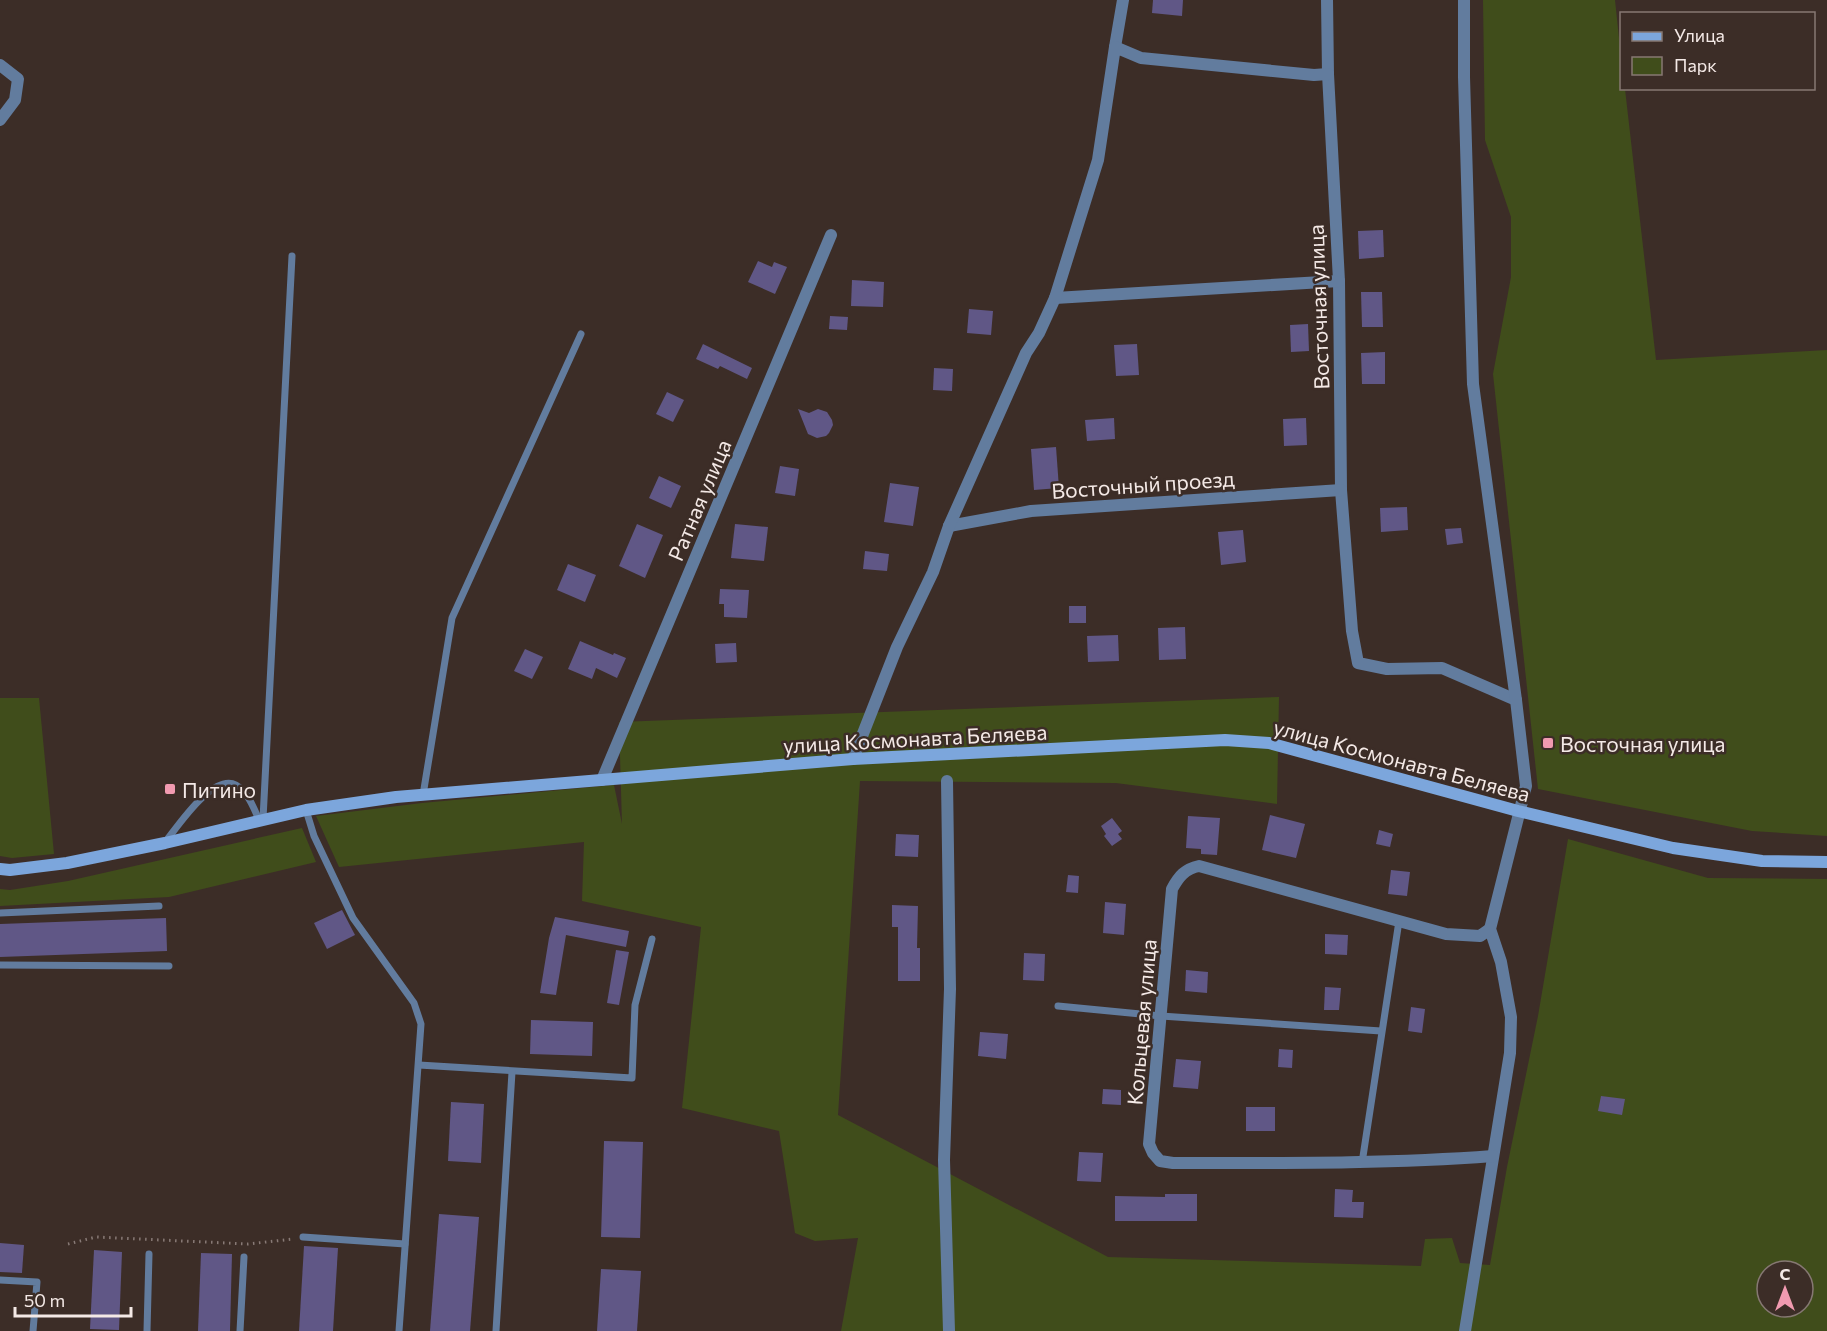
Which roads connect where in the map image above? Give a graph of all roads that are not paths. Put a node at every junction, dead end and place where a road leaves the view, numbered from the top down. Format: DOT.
graph roads {
  1 [pos="1123,0"];
  2 [pos="1327,0"];
  3 [pos="1464,0"];
  4 [pos="1115,47"];
  5 [pos="1,66"];
  6 [pos="1328,74"];
  7 [pos="0,120"];
  8 [pos="831,235"];
  9 [pos="292,256"];
  10 [pos="1339,281"];
  11 [pos="1055,298"];
  12 [pos="581,334"];
  13 [pos="1341,490"];
  14 [pos="949,526"];
  15 [pos="1516,700"];
  16 [pos="853,759"];
  17 [pos="602,780"];
  18 [pos="947,781"];
  19 [pos="423,795"];
  20 [pos="306,810"];
  21 [pos="1518,812"];
  22 [pos="261,820"];
  23 [pos="165,843"];
  24 [pos="1827,861"];
  25 [pos="0,869"];
  26 [pos="159,906"];
  27 [pos="0,914"];
  28 [pos="1399,921"];
  29 [pos="1490,929"];
  30 [pos="652,939"];
  31 [pos="0,965"];
  32 [pos="169,966"];
  33 [pos="1058,1006"];
  34 [pos="1161,1016"];
  35 [pos="1381,1031"];
  36 [pos="419,1065"];
  37 [pos="512,1072"];
  38 [pos="1493,1156"];
  39 [pos="1362,1163"];
  40 [pos="303,1238"];
  41 [pos="405,1244"];
  42 [pos="149,1254"];
  43 [pos="244,1257"];
  44 [pos="0,1280"];
  45 [pos="33,1331"];
  46 [pos="147,1331"];
  47 [pos="240,1331"];
  48 [pos="399,1331"];
  49 [pos="496,1331"];
  50 [pos="949,1331"];
  51 [pos="1465,1331"];
  1 -- 4 [label="street"];
  2 -- 6 [label="street, Восточная улица"];
  3 -- 15 [label="street"];
  4 -- 6 [label="street"];
  4 -- 11 [label="street"];
  5 -- 7 [label="street"];
  6 -- 10 [label="street, Восточная улица"];
  8 -- 17 [label="street, Ратная улица"];
  9 -- 22 [label="lane"];
  10 -- 11 [label="street"];
  10 -- 13 [label="street, Восточная улица"];
  11 -- 14 [label="street"];
  12 -- 19 [label="lane"];
  13 -- 14 [label="street, Восточный проезд"];
  13 -- 15 [label="street, Восточная улица"];
  14 -- 16 [label="street"];
  15 -- 21 [label="street"];
  16 -- 17 [label="street, улица Космонавта Беляева"];
  16 -- 21 [label="street, улица Космонавта Беляева"];
  17 -- 19 [label="street, улица Космонавта Беляева"];
  18 -- 50 [label="street"];
  19 -- 20 [label="street, улица Космонавта Беляева"];
  20 -- 22 [label="street, улица Космонавта Беляева"];
  20 -- 36 [label="lane"];
  21 -- 24 [label="street, улица Космонавта Беляева"];
  21 -- 29 [label="street"];
  22 -- 23 [label="street, улица Космонавта Беляева"];
  22 -- 23 [label="lane"];
  23 -- 25 [label="street, улица Космонавта Беляева"];
  26 -- 27 [label="lane"];
  28 -- 29 [label="street, Кольцевая улица"];
  28 -- 34 [label="street, Кольцевая улица"];
  28 -- 35 [label="lane"];
  29 -- 38 [label="street"];
  30 -- 37 [label="lane"];
  31 -- 32 [label="lane"];
  33 -- 34 [label="lane"];
  34 -- 35 [label="lane"];
  34 -- 39 [label="street, Кольцевая улица"];
  35 -- 39 [label="lane"];
  36 -- 37 [label="lane"];
  36 -- 41 [label="lane"];
  37 -- 49 [label="lane"];
  38 -- 39 [label="street, Кольцевая улица"];
  38 -- 51 [label="street"];
  40 -- 41 [label="lane"];
  41 -- 48 [label="lane"];
  42 -- 46 [label="lane"];
  43 -- 47 [label="lane"];
  44 -- 45 [label="lane"];
}
